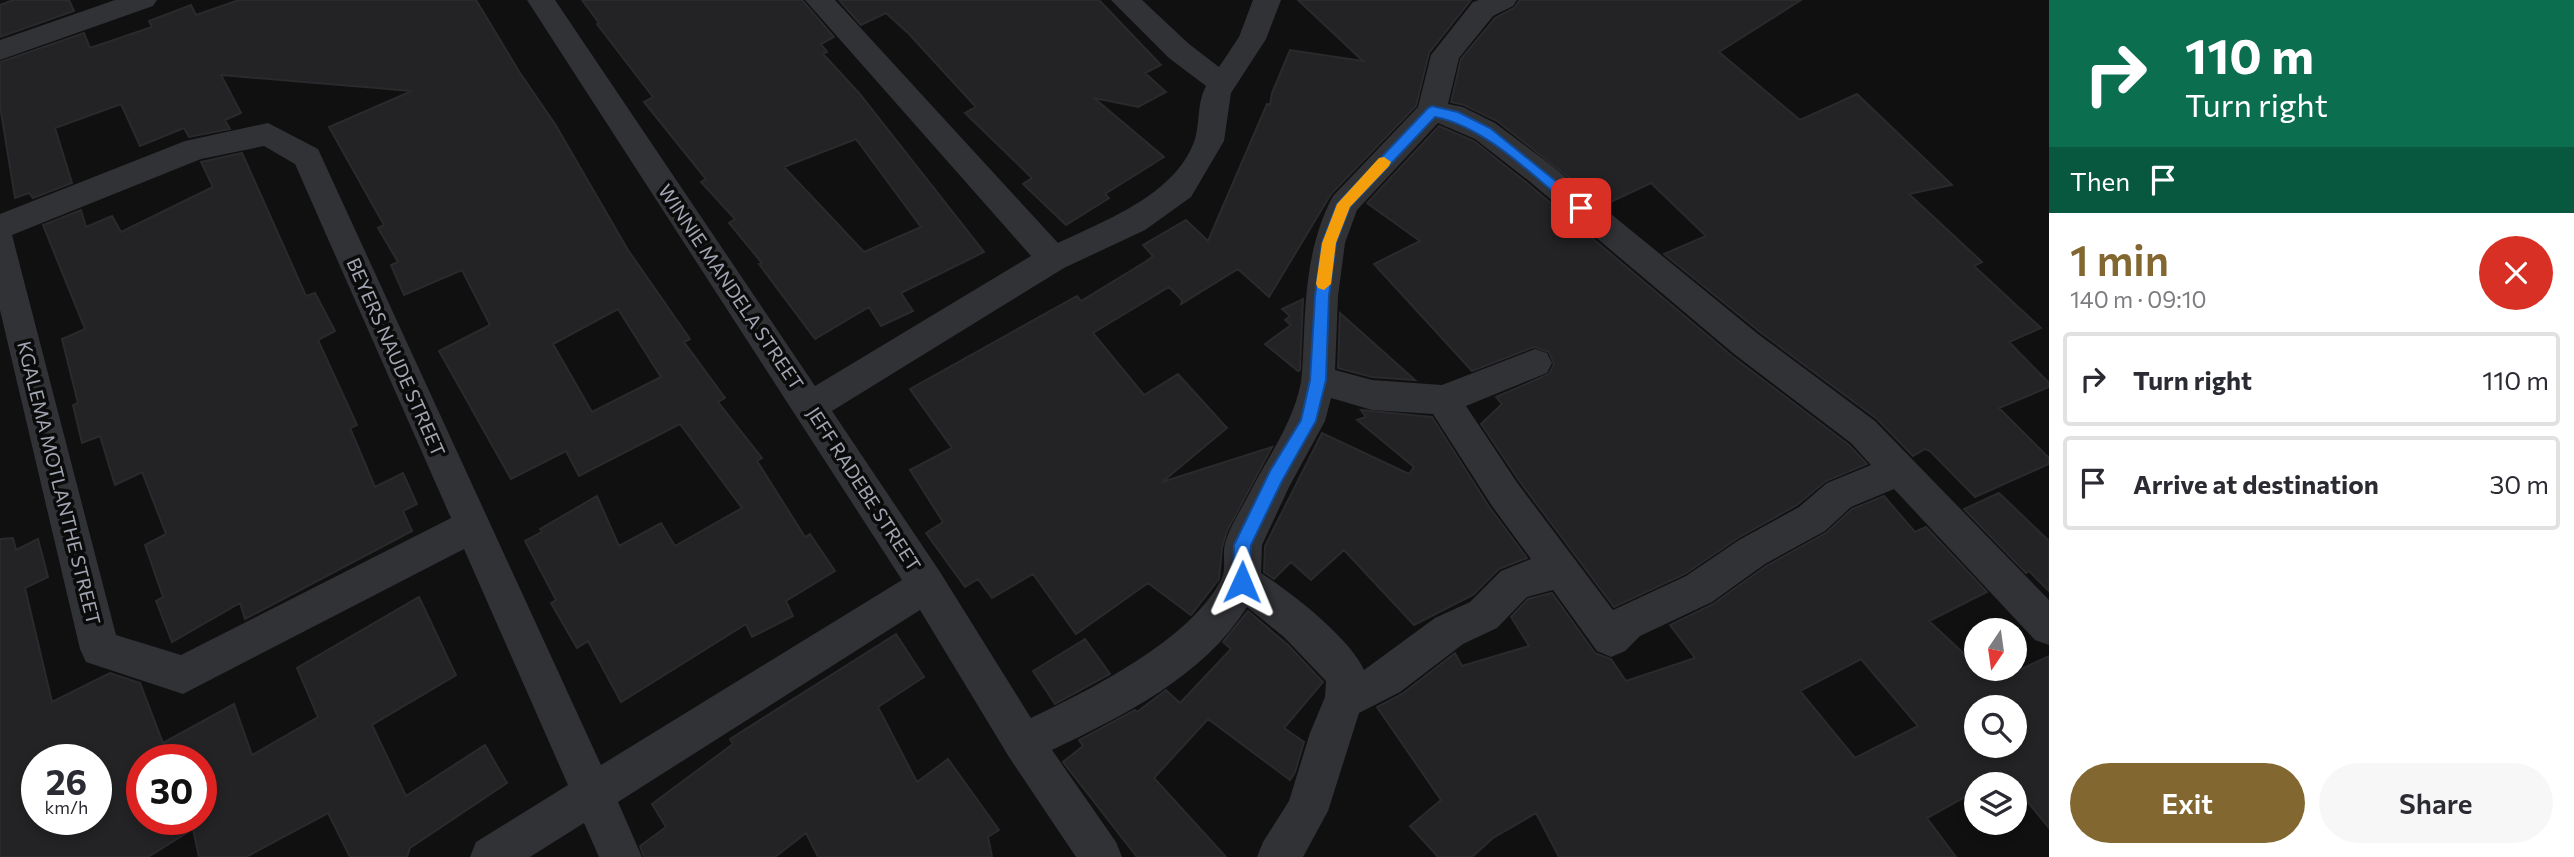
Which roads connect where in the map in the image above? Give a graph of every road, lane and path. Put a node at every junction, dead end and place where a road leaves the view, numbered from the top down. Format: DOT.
graph roads {
  1 [pos="143,0"];
  2 [pos="541,0"];
  3 [pos="819,0"];
  4 [pos="1125,0"];
  5 [pos="1267,0"];
  6 [pos="1490,3"];
  7 [pos="0,50"];
  8 [pos="1222,84"];
  9 [pos="1432,111"];
  10 [pos="0,227"];
  11 [pos="0,243"];
  12 [pos="1053,260"];
  13 [pos="1535,363"];
  14 [pos="1318,380"];
  15 [pos="1443,400"];
  16 [pos="811,406"];
  17 [pos="1898,469"];
  18 [pos="472,526"];
  19 [pos="1561,570"];
  20 [pos="1242,582"];
  21 [pos="927,585"];
  22 [pos="2049,627"];
  23 [pos="1345,698"];
  24 [pos="1023,744"];
  25 [pos="592,793"];
  26 [pos="491,857"];
  27 [pos="621,857"];
  28 [pos="1101,857"];
  29 [pos="1278,857"];
  1 -- 7 [label="street"];
  2 -- 16 [label="street, WINNIE MANDELA STREET"];
  2 -- 21 [label="street, JEFF RADEBE STREET"];
  3 -- 12 [label="street"];
  4 -- 8 [label="street"];
  5 -- 8 [label="street"];
  6 -- 9 [label="street"];
  8 -- 12 [label="street"];
  9 -- 14 [label="street"];
  9 -- 17 [label="street"];
  10 -- 18 [label="street, BEYERS NAUDE STREET"];
  11 -- 18 [label="street, KGALEMA MOTLANTHE STREET"];
  12 -- 16 [label="street"];
  13 -- 15 [label="street"];
  14 -- 15 [label="street"];
  14 -- 20 [label="street"];
  15 -- 19 [label="street"];
  16 -- 21 [label="street, WINNIE MANDELA STREET"];
  17 -- 19 [label="street"];
  17 -- 22 [label="street"];
  18 -- 25 [label="street, BEYERS NAUDE STREET"];
  19 -- 23 [label="street"];
  20 -- 23 [label="street"];
  20 -- 24 [label="street"];
  21 -- 24 [label="street, WINNIE MANDELA STREET"];
  21 -- 25 [label="street, JEFF RADEBE STREET"];
  23 -- 29 [label="street"];
  24 -- 28 [label="street, WINNIE MANDELA STREET"];
  25 -- 26 [label="street, JEFF RADEBE STREET"];
  25 -- 27 [label="street, BEYERS NAUDE STREET"];
}
